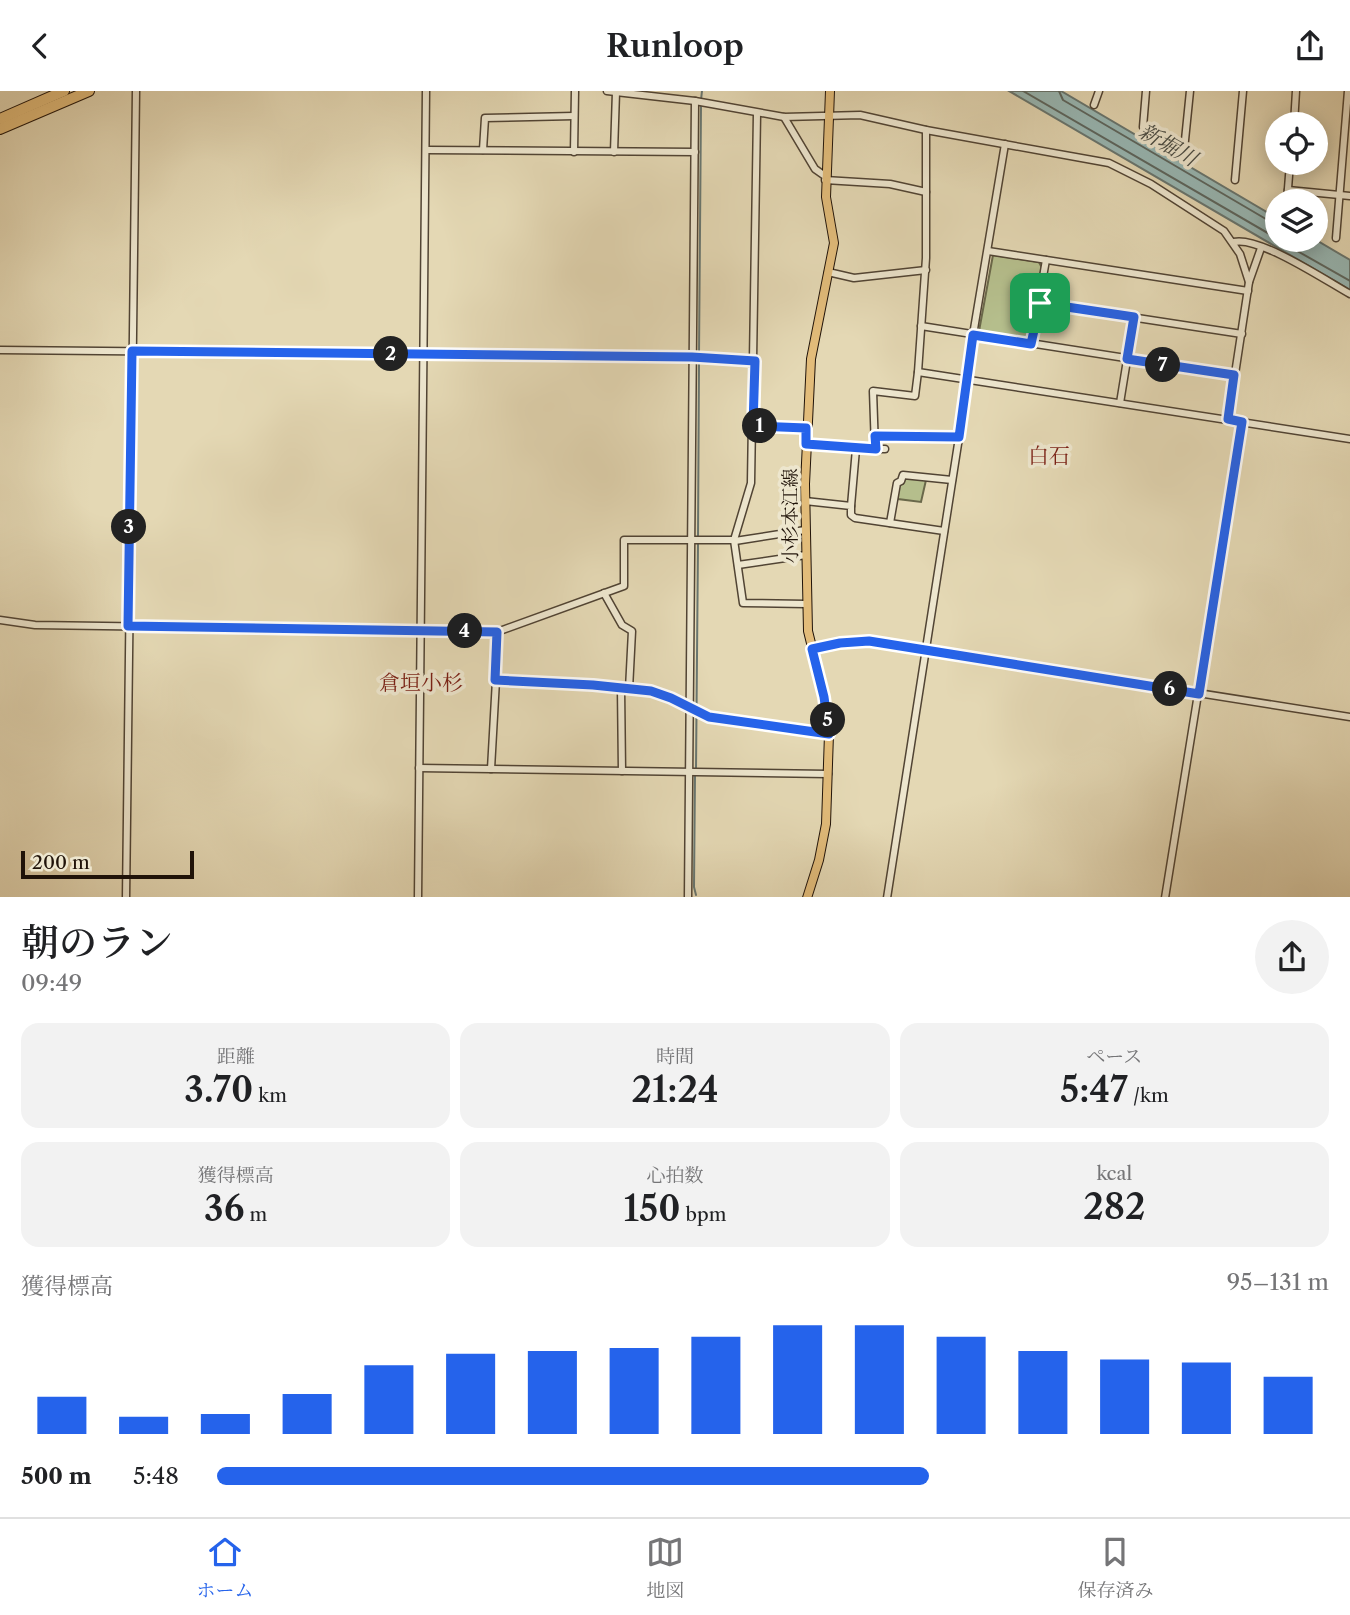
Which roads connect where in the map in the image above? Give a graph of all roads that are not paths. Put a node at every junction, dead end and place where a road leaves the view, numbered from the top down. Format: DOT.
graph roads {
  1 [pos="64,91"];
  2 [pos="89,91"];
  3 [pos="136,91"];
  4 [pos="426,91"];
  5 [pos="575,91"];
  6 [pos="607,91"];
  7 [pos="830,91"];
  8 [pos="1099,91"];
  9 [pos="1146,91"];
  10 [pos="1189,91"];
  11 [pos="1244,91"];
  12 [pos="1296,91"];
  13 [pos="1348,91"];
  14 [pos="616,92"];
  15 [pos="695,101"];
  16 [pos="1094,105"];
  17 [pos="1295,112"];
  18 [pos="757,114"];
  19 [pos="829,114"];
  20 [pos="574,116"];
  21 [pos="784,117"];
  22 [pos="0,119"];
  23 [pos="1143,127"];
  24 [pos="0,129"];
  25 [pos="926,130"];
  26 [pos="1005,144"];
  27 [pos="426,150"];
  28 [pos="483,150"];
  29 [pos="1184,150"];
  30 [pos="574,152"];
  31 [pos="614,152"];
  32 [pos="695,152"];
  33 [pos="825,178"];
  34 [pos="1236,180"];
  35 [pos="926,192"];
  36 [pos="1328,194"];
  37 [pos="1340,195"];
  38 [pos="1350,196"];
  39 [pos="1336,238"];
  40 [pos="1234,242"];
  41 [pos="1261,248"];
  42 [pos="988,250"];
  43 [pos="1046,260"];
  44 [pos="926,271"];
  45 [pos="828,272"];
  46 [pos="1250,282"];
  47 [pos="1248,291"];
  48 [pos="1350,295"];
  49 [pos="1040,303"];
  50 [pos="1134,317"];
  51 [pos="921,326"];
  52 [pos="1242,334"];
  53 [pos="973,335"];
  54 [pos="1031,344"];
  55 [pos="0,349"];
  56 [pos="132,351"];
  57 [pos="424,354"];
  58 [pos="692,357"];
  59 [pos="1127,359"];
  60 [pos="755,361"];
  61 [pos="918,372"];
  62 [pos="1234,375"];
  63 [pos="968,380"];
  64 [pos="1120,403"];
  65 [pos="1228,419"];
  66 [pos="1242,422"];
  67 [pos="753,426"];
  68 [pos="806,428"];
  69 [pos="875,436"];
  70 [pos="959,437"];
  71 [pos="1350,439"];
  72 [pos="806,444"];
  73 [pos="856,449"];
  74 [pos="876,449"];
  75 [pos="885,449"];
  76 [pos="953,480"];
  77 [pos="805,502"];
  78 [pos="851,506"];
  79 [pos="890,523"];
  80 [pos="805,530"];
  81 [pos="944,531"];
  82 [pos="690,540"];
  83 [pos="735,540"];
  84 [pos="806,555"];
  85 [pos="738,565"];
  86 [pos="604,593"];
  87 [pos="806,604"];
  88 [pos="0,620"];
  89 [pos="128,626"];
  90 [pos="420,629"];
  91 [pos="497,632"];
  92 [pos="812,649"];
  93 [pos="925,651"];
  94 [pos="496,680"];
  95 [pos="625,689"];
  96 [pos="1199,694"];
  97 [pos="689,707"];
  98 [pos="1350,717"];
  99 [pos="829,734"];
  100 [pos="419,768"];
  101 [pos="491,769"];
  102 [pos="622,771"];
  103 [pos="688,772"];
  104 [pos="828,774"];
  105 [pos="126,897"];
  106 [pos="418,897"];
  107 [pos="688,897"];
  108 [pos="807,897"];
  109 [pos="887,897"];
  110 [pos="1165,897"];
  1 -- 22 [label="highway"];
  2 -- 24 [label="highway"];
  3 -- 56 [label="street"];
  4 -- 27 [label="street"];
  5 -- 20 [label="street"];
  6 -- 14 [label="street"];
  7 -- 19 [label="main road, 小杉本江線"];
  8 -- 16 [label="street"];
  9 -- 23 [label="street"];
  10 -- 29 [label="street"];
  11 -- 34 [label="street"];
  12 -- 17 [label="street"];
  13 -- 37 [label="street"];
  14 -- 15 [label="street"];
  14 -- 31 [label="street"];
  15 -- 18 [label="street"];
  15 -- 32 [label="street"];
  18 -- 21 [label="street"];
  18 -- 60 [label="street"];
  19 -- 21 [label="street"];
  19 -- 25 [label="street"];
  19 -- 33 [label="main road, 小杉本江線"];
  20 -- 28 [label="street"];
  20 -- 30 [label="street"];
  21 -- 33 [label="street"];
  25 -- 26 [label="street"];
  25 -- 35 [label="street"];
  26 -- 40 [label="street"];
  26 -- 42 [label="street"];
  27 -- 28 [label="street"];
  27 -- 57 [label="street"];
  28 -- 30 [label="street"];
  30 -- 31 [label="street"];
  31 -- 32 [label="street"];
  32 -- 58 [label="street"];
  33 -- 35 [label="street"];
  33 -- 45 [label="main road, 小杉本江線"];
  35 -- 44 [label="street"];
  36 -- 37 [label="street"];
  37 -- 38 [label="street"];
  37 -- 39 [label="street"];
  40 -- 41 [label="street"];
  40 -- 46 [label="street"];
  41 -- 46 [label="street"];
  41 -- 48 [label="street"];
  42 -- 43 [label="street"];
  42 -- 53 [label="street"];
  43 -- 47 [label="street"];
  43 -- 49 [label="street"];
  44 -- 45 [label="street"];
  44 -- 51 [label="street"];
  45 -- 68 [label="main road, 小杉本江線"];
  46 -- 47 [label="street"];
  47 -- 52 [label="street"];
  49 -- 50 [label="street"];
  49 -- 54 [label="street"];
  50 -- 52 [label="street"];
  50 -- 59 [label="street"];
  51 -- 53 [label="street"];
  51 -- 61 [label="street"];
  52 -- 62 [label="street"];
  53 -- 54 [label="street"];
  53 -- 63 [label="street"];
  54 -- 59 [label="street"];
  55 -- 56 [label="street"];
  56 -- 57 [label="street"];
  56 -- 89 [label="street"];
  57 -- 58 [label="street"];
  57 -- 90 [label="street"];
  58 -- 60 [label="street"];
  58 -- 82 [label="street"];
  59 -- 62 [label="street"];
  59 -- 64 [label="street"];
  60 -- 67 [label="street"];
  61 -- 63 [label="street"];
  61 -- 69 [label="street"];
  62 -- 65 [label="street"];
  63 -- 64 [label="street"];
  63 -- 70 [label="street"];
  64 -- 65 [label="street"];
  65 -- 66 [label="street"];
  66 -- 71 [label="street"];
  66 -- 96 [label="street"];
  67 -- 68 [label="street"];
  67 -- 83 [label="street"];
  68 -- 72 [label="main road, 小杉本江線"];
  69 -- 70 [label="street"];
  69 -- 74 [label="street"];
  70 -- 76 [label="street"];
  72 -- 73 [label="street"];
  72 -- 77 [label="main road, 小杉本江線"];
  73 -- 74 [label="street"];
  73 -- 78 [label="street"];
  74 -- 75 [label="street"];
  76 -- 79 [label="street"];
  76 -- 81 [label="street"];
  77 -- 78 [label="street"];
  77 -- 80 [label="main road, 小杉本江線"];
  78 -- 79 [label="street"];
  79 -- 81 [label="street"];
  80 -- 83 [label="street"];
  80 -- 84 [label="main road, 小杉本江線"];
  81 -- 93 [label="street"];
  82 -- 83 [label="street"];
  82 -- 86 [label="street"];
  82 -- 97 [label="street"];
  83 -- 85 [label="street"];
  84 -- 85 [label="street"];
  84 -- 87 [label="main road, 小杉本江線"];
  85 -- 87 [label="street"];
  86 -- 91 [label="street"];
  86 -- 95 [label="street"];
  87 -- 92 [label="main road, 小杉本江線"];
  88 -- 89 [label="street"];
  89 -- 90 [label="street"];
  89 -- 105 [label="street"];
  90 -- 91 [label="street"];
  90 -- 100 [label="street"];
  91 -- 94 [label="street"];
  92 -- 93 [label="street"];
  92 -- 99 [label="main road, 小杉本江線"];
  93 -- 96 [label="street"];
  93 -- 109 [label="street"];
  94 -- 95 [label="street"];
  94 -- 101 [label="street"];
  95 -- 97 [label="street"];
  95 -- 102 [label="street"];
  96 -- 98 [label="street"];
  96 -- 110 [label="street"];
  97 -- 99 [label="street"];
  97 -- 103 [label="street"];
  99 -- 104 [label="main road, 小杉本江線"];
  100 -- 101 [label="street"];
  100 -- 106 [label="street"];
  101 -- 102 [label="street"];
  102 -- 103 [label="street"];
  103 -- 104 [label="street"];
  103 -- 107 [label="street"];
  104 -- 108 [label="main road, 小杉本江線"];
}
